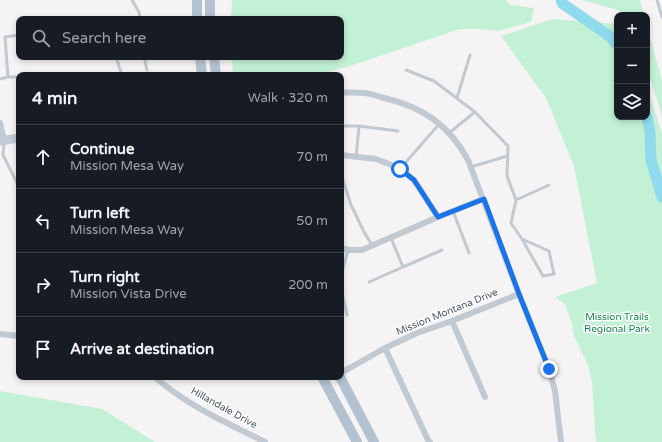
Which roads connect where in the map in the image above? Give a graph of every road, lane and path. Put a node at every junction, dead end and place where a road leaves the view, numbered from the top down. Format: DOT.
graph roads {
  1 [pos="132,0"];
  2 [pos="197,0"];
  3 [pos="210,0"];
  4 [pos="657,0"];
  5 [pos="140,16"];
  6 [pos="197,16"];
  7 [pos="210,16"];
  8 [pos="662,17"];
  9 [pos="16,35"];
  10 [pos="470,55"];
  11 [pos="117,60"];
  12 [pos="145,60"];
  13 [pos="200,60"];
  14 [pos="214,60"];
  15 [pos="147,70"];
  16 [pos="406,70"];
  17 [pos="121,72"];
  18 [pos="202,72"];
  19 [pos="216,72"];
  20 [pos="8,77"];
  21 [pos="16,78"];
  22 [pos="0,79"];
  23 [pos="344,92"];
  24 [pos="457,98"];
  25 [pos="475,112"];
  26 [pos="0,123"];
  27 [pos="440,123"];
  28 [pos="344,126"];
  29 [pos="359,126"];
  30 [pos="398,131"];
  31 [pos="449,133"];
  32 [pos="16,139"];
  33 [pos="2,141"];
  34 [pos="344,155"];
  35 [pos="508,156"];
  36 [pos="356,157"];
  37 [pos="471,168"];
  38 [pos="400,169"];
  39 [pos="16,181"];
  40 [pos="344,183"];
  41 [pos="549,186"];
  42 [pos="484,199"];
  43 [pos="516,200"];
  44 [pos="453,211"];
  45 [pos="438,217"];
  46 [pos="391,238"];
  47 [pos="522,239"];
  48 [pos="372,246"];
  49 [pos="344,249"];
  50 [pos="348,250"];
  51 [pos="442,250"];
  52 [pos="469,253"];
  53 [pos="344,265"];
  54 [pos="403,267"];
  55 [pos="369,282"];
  56 [pos="519,294"];
  57 [pos="344,301"];
  58 [pos="347,315"];
  59 [pos="452,321"];
  60 [pos="0,334"];
  61 [pos="16,336"];
  62 [pos="385,348"];
  63 [pos="344,371"];
  64 [pos="158,380"];
  65 [pos="324,380"];
  66 [pos="342,380"];
  67 [pos="485,397"];
  68 [pos="265,442"];
  69 [pos="357,442"];
  70 [pos="374,442"];
  71 [pos="430,442"];
  72 [pos="561,442"];
  1 -- 5 [label="lane"];
  2 -- 6 [label="main road"];
  3 -- 7 [label="main road"];
  4 -- 8 [label="lane"];
  9 -- 20 [label="lane"];
  10 -- 24 [label="lane"];
  11 -- 17 [label="lane"];
  12 -- 15 [label="lane"];
  13 -- 18 [label="main road"];
  14 -- 19 [label="main road"];
  16 -- 24 [label="lane"];
  20 -- 21 [label="lane"];
  20 -- 22 [label="lane"];
  23 -- 27 [label="street"];
  24 -- 25 [label="lane"];
  25 -- 31 [label="lane"];
  25 -- 35 [label="lane"];
  26 -- 33 [label="street"];
  27 -- 31 [label="street"];
  27 -- 38 [label="lane"];
  28 -- 29 [label="lane"];
  29 -- 30 [label="lane"];
  29 -- 36 [label="lane"];
  31 -- 37 [label="street"];
  32 -- 33 [label="street"];
  33 -- 39 [label="lane"];
  34 -- 36 [label="street"];
  35 -- 37 [label="lane"];
  35 -- 43 [label="lane"];
  36 -- 38 [label="street"];
  37 -- 42 [label="street"];
  38 -- 45 [label="street"];
  40 -- 48 [label="lane"];
  41 -- 43 [label="lane"];
  42 -- 44 [label="street"];
  42 -- 56 [label="street"];
  43 -- 47 [label="lane"];
  44 -- 45 [label="street"];
  44 -- 52 [label="lane"];
  45 -- 46 [label="street"];
  46 -- 48 [label="street"];
  46 -- 54 [label="lane"];
  47 -- 47 [label="lane"];
  48 -- 50 [label="street"];
  49 -- 50 [label="street"];
  50 -- 53 [label="lane"];
  51 -- 54 [label="lane"];
  54 -- 55 [label="lane"];
  56 -- 59 [label="street, Mission Montana Drive"];
  56 -- 72 [label="street"];
  57 -- 58 [label="lane"];
  59 -- 62 [label="street, Mission Montana Drive"];
  59 -- 67 [label="street"];
  60 -- 61 [label="street"];
  62 -- 63 [label="street, Mission Montana Drive"];
  62 -- 71 [label="street"];
  64 -- 68 [label="street, Hillandale Drive"];
  65 -- 69 [label="main road"];
  66 -- 70 [label="main road"];
}
